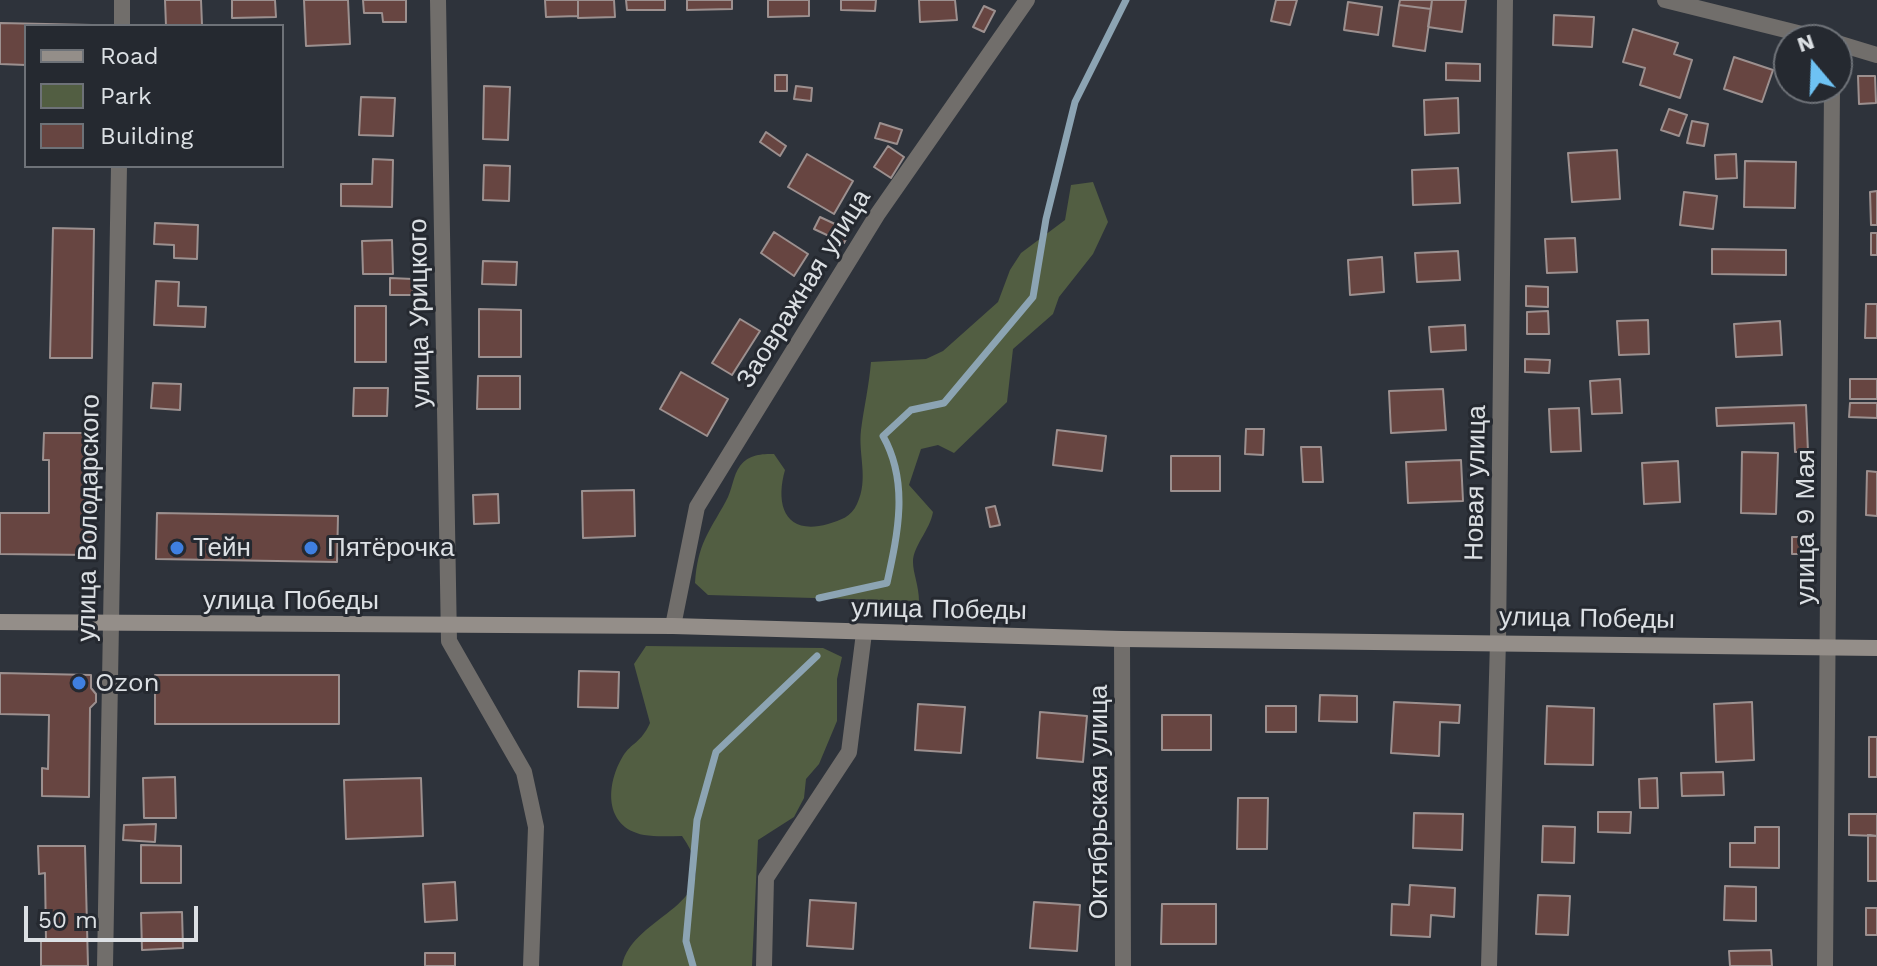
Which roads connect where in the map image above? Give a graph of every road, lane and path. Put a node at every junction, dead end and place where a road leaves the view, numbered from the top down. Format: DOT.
graph roads {
  1 [pos="122,0"];
  2 [pos="438,0"];
  3 [pos="1027,0"];
  4 [pos="1505,0"];
  5 [pos="1665,0"];
  6 [pos="122,24"];
  7 [pos="1773,27"];
  8 [pos="1853,48"];
  9 [pos="1877,55"];
  10 [pos="1832,104"];
  11 [pos="119,168"];
  12 [pos="0,622"];
  13 [pos="111,624"];
  14 [pos="450,626"];
  15 [pos="673,626"];
  16 [pos="864,633"];
  17 [pos="1122,639"];
  18 [pos="1498,641"];
  19 [pos="1829,647"];
  20 [pos="1877,648"];
  21 [pos="105,966"];
  22 [pos="531,966"];
  23 [pos="764,966"];
  24 [pos="1123,966"];
  25 [pos="1489,966"];
  26 [pos="1825,966"];
  1 -- 6 [label="street"];
  2 -- 14 [label="street, улица Урицкого"];
  3 -- 15 [label="street, Заовражная улица"];
  4 -- 18 [label="street, Новая улица"];
  5 -- 7 [label="street"];
  8 -- 9 [label="street"];
  10 -- 19 [label="street, улица 9 Мая"];
  11 -- 13 [label="street, улица Володарского"];
  12 -- 13 [label="street, улица Победы"];
  13 -- 14 [label="street, улица Победы"];
  13 -- 21 [label="street, улица Володарского"];
  14 -- 15 [label="street, улица Победы"];
  14 -- 22 [label="street"];
  15 -- 16 [label="street, улица Победы"];
  16 -- 17 [label="street, улица Победы"];
  16 -- 23 [label="street"];
  17 -- 18 [label="street, улица Победы"];
  17 -- 24 [label="street, Октябрьская улица"];
  18 -- 19 [label="street, улица Победы"];
  18 -- 25 [label="street, Новая улица"];
  19 -- 20 [label="street, улица Победы"];
  19 -- 26 [label="street, улица 9 Мая"];
}
